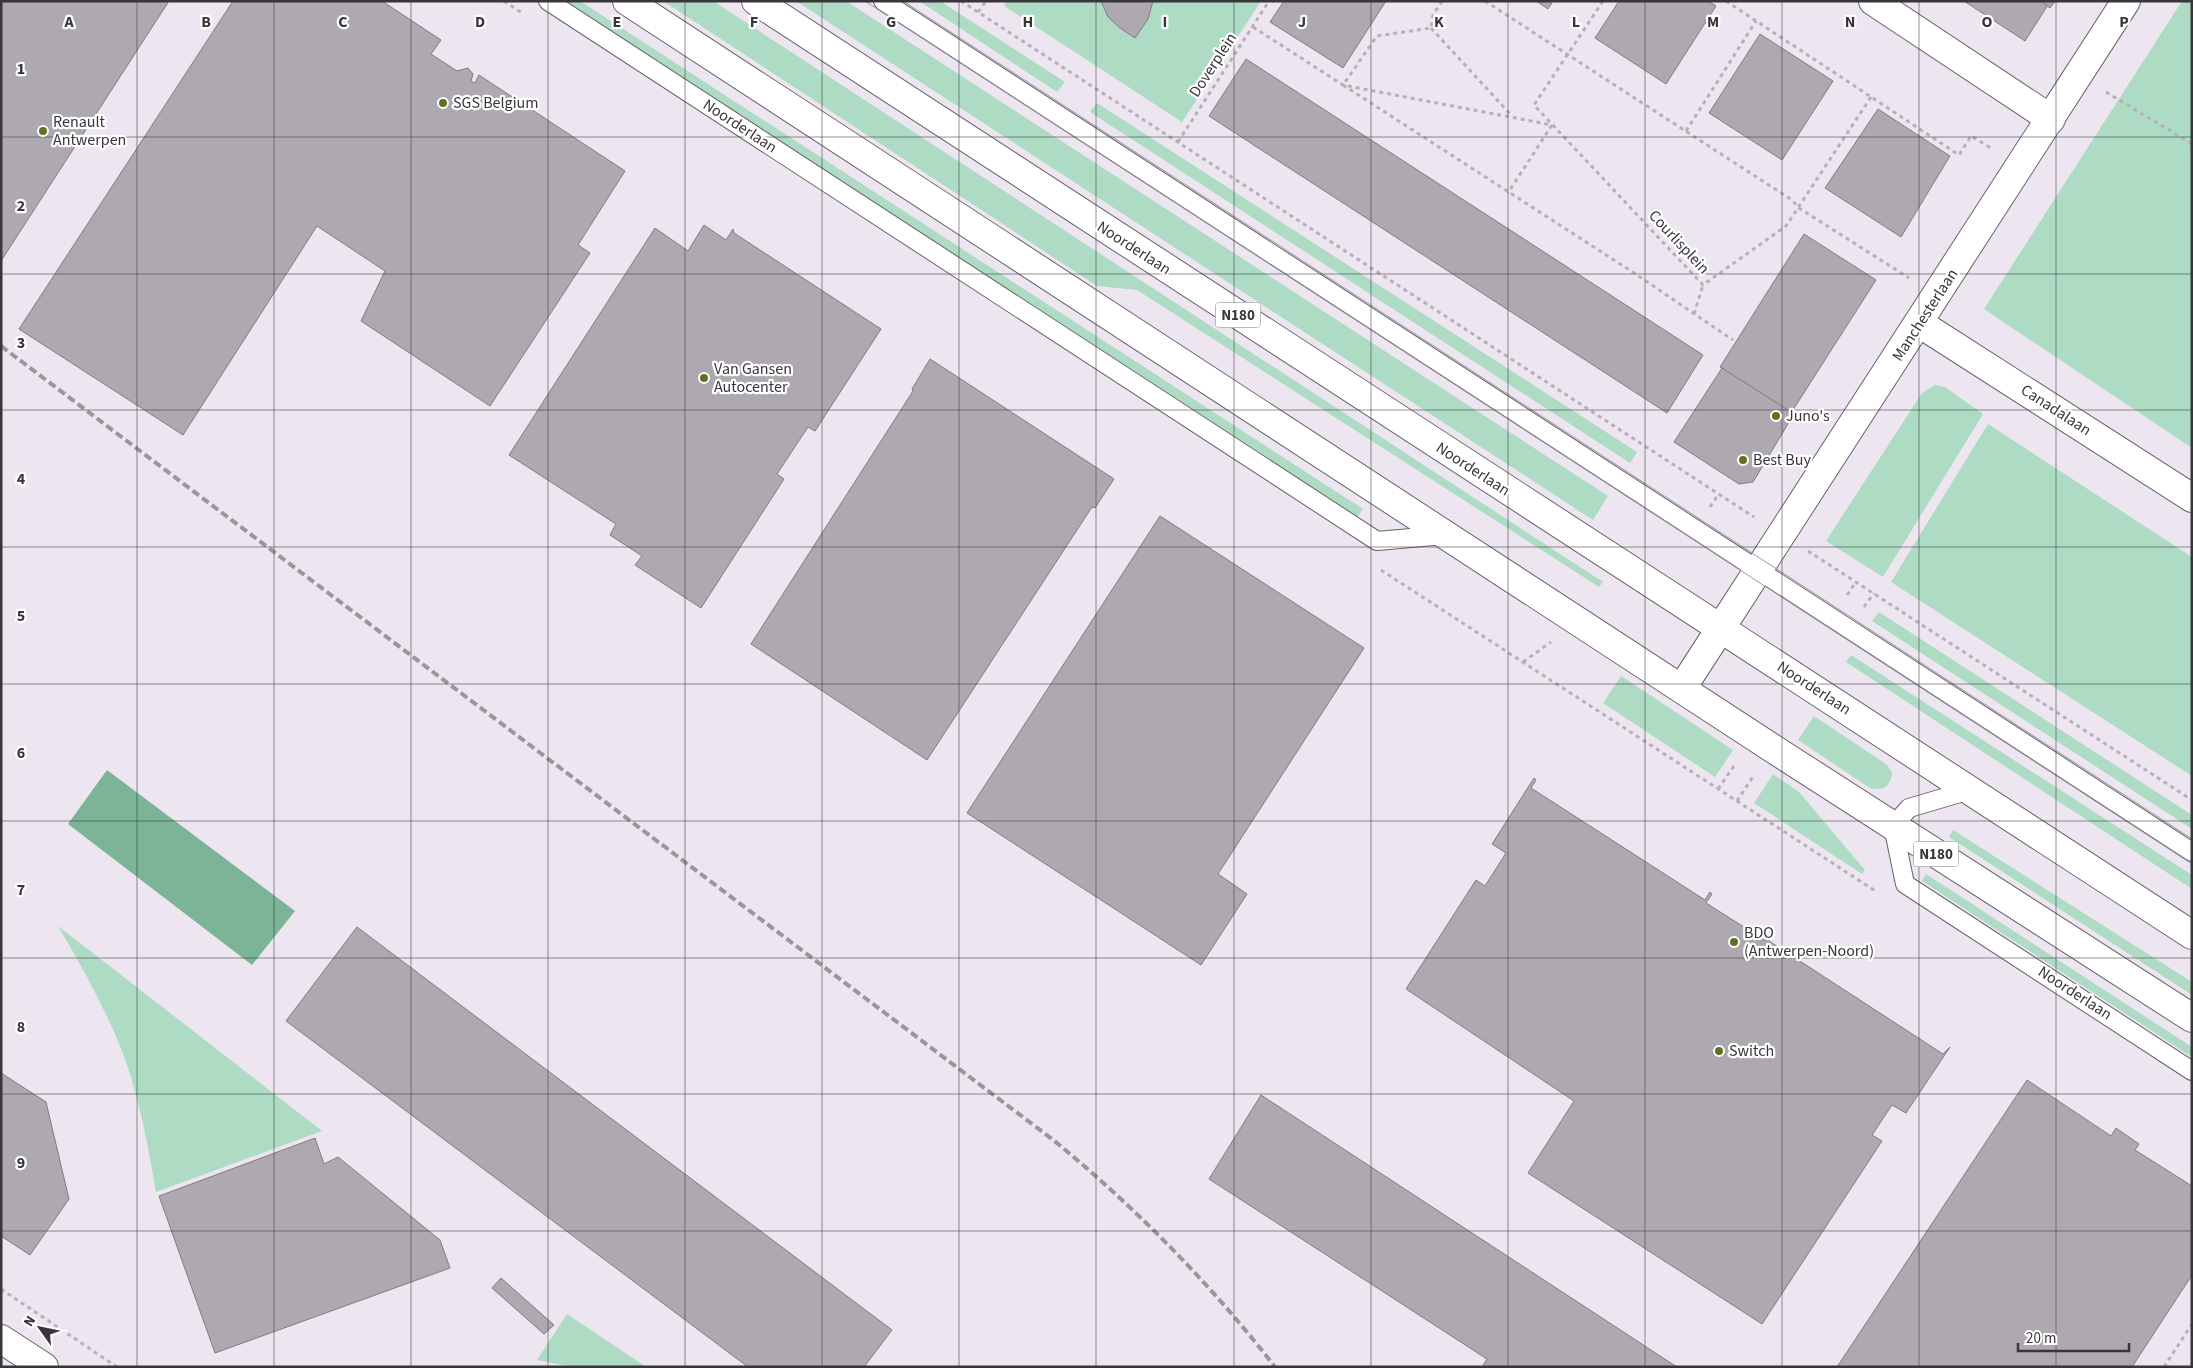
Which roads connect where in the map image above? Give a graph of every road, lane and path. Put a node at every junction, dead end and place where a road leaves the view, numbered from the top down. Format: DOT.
graph roads {
  1 [pos="548,1"];
  2 [pos="626,1"];
  3 [pos="756,1"];
  4 [pos="883,1"];
  5 [pos="961,1"];
  6 [pos="986,1"];
  7 [pos="1269,1"];
  8 [pos="1442,1"];
  9 [pos="1485,1"];
  10 [pos="1604,1"];
  11 [pos="1726,1"];
  12 [pos="1873,1"];
  13 [pos="2126,1"];
  14 [pos="978,12"];
  15 [pos="1756,21"];
  16 [pos="1253,27"];
  17 [pos="1431,28"];
  18 [pos="1568,55"];
  19 [pos="2080,76"];
  20 [pos="1343,85"];
  21 [pos="1871,97"];
  22 [pos="1512,116"];
  23 [pos="2051,119"];
  24 [pos="1552,125"];
  25 [pos="1686,131"];
  26 [pos="1178,142"];
  27 [pos="2192,144"];
  28 [pos="2020,166"];
  29 [pos="1508,193"];
  30 [pos="1799,208"];
  31 [pos="1703,285"];
  32 [pos="1937,296"];
  33 [pos="1694,314"];
  34 [pos="1919,323"];
  35 [pos="1733,340"];
  36 [pos="2192,498"];
  37 [pos="1782,534"];
  38 [pos="1445,535"];
  39 [pos="1759,570"];
  40 [pos="1722,628"];
  41 [pos="1682,688"];
  42 [pos="1970,790"];
  43 [pos="2192,800"];
  44 [pos="1893,826"];
  45 [pos="2192,852"];
  46 [pos="2192,936"];
  47 [pos="2192,1018"];
  48 [pos="2192,1071"];
  49 [pos="1,1289"];
  50 [pos="2192,1324"];
  51 [pos="1,1339"];
  52 [pos="39,1365"];
  53 [pos="117,1367"];
  54 [pos="2164,1367"];
  1 -- 38 [label="lane, Noorderlaan"];
  2 -- 38 [label="main road, N180"];
  3 -- 40 [label="main road, Noorderlaan / N180"];
  4 -- 39 [label="lane"];
  5 -- 14 [label="path"];
  6 -- 14 [label="path"];
  7 -- 16 [label="path, Doverplein"];
  8 -- 17 [label="path"];
  9 -- 18 [label="path"];
  10 -- 18 [label="path, Courlisplein"];
  11 -- 15 [label="path"];
  12 -- 23 [label="main road"];
  13 -- 19 [label="main road, Manchesterlaan"];
  14 -- 26 [label="path"];
  15 -- 21 [label="path"];
  15 -- 25 [label="path"];
  16 -- 20 [label="path"];
  16 -- 26 [label="path, Doverplein"];
  17 -- 20 [label="path"];
  17 -- 22 [label="path"];
  18 -- 24 [label="path, Courlisplein"];
  18 -- 25 [label="path"];
  19 -- 23 [label="main road, Manchesterlaan"];
  19 -- 27 [label="path"];
  20 -- 22 [label="path"];
  20 -- 29 [label="path"];
  21 -- 28 [label="path"];
  21 -- 30 [label="path, Courlisplein"];
  22 -- 24 [label="path"];
  23 -- 28 [label="main road, Manchesterlaan"];
  24 -- 29 [label="path"];
  24 -- 31 [label="path, Courlisplein"];
  25 -- 30 [label="path"];
  26 -- 37 [label="path"];
  28 -- 32 [label="main road, Manchesterlaan"];
  29 -- 33 [label="path"];
  30 -- 31 [label="path, Courlisplein"];
  30 -- 32 [label="path"];
  31 -- 33 [label="path"];
  32 -- 34 [label="main road, Manchesterlaan"];
  33 -- 35 [label="path"];
  34 -- 36 [label="main road, Canadalaan"];
  34 -- 37 [label="main road, Manchesterlaan"];
  37 -- 39 [label="main road, Manchesterlaan"];
  37 -- 43 [label="path"];
  38 -- 41 [label="main road, N180"];
  39 -- 40 [label="main road, Manchesterlaan"];
  39 -- 45 [label="lane"];
  40 -- 41 [label="main road, Manchesterlaan"];
  40 -- 42 [label="main road, Noorderlaan / N180"];
  41 -- 44 [label="main road, N180"];
  42 -- 44 [label="lane"];
  42 -- 46 [label="main road, Noorderlaan / N180"];
  44 -- 47 [label="main road, N180"];
  44 -- 48 [label="lane, Noorderlaan"];
  49 -- 53 [label="path"];
  50 -- 54 [label="path"];
  51 -- 52 [label="main road"];
}
